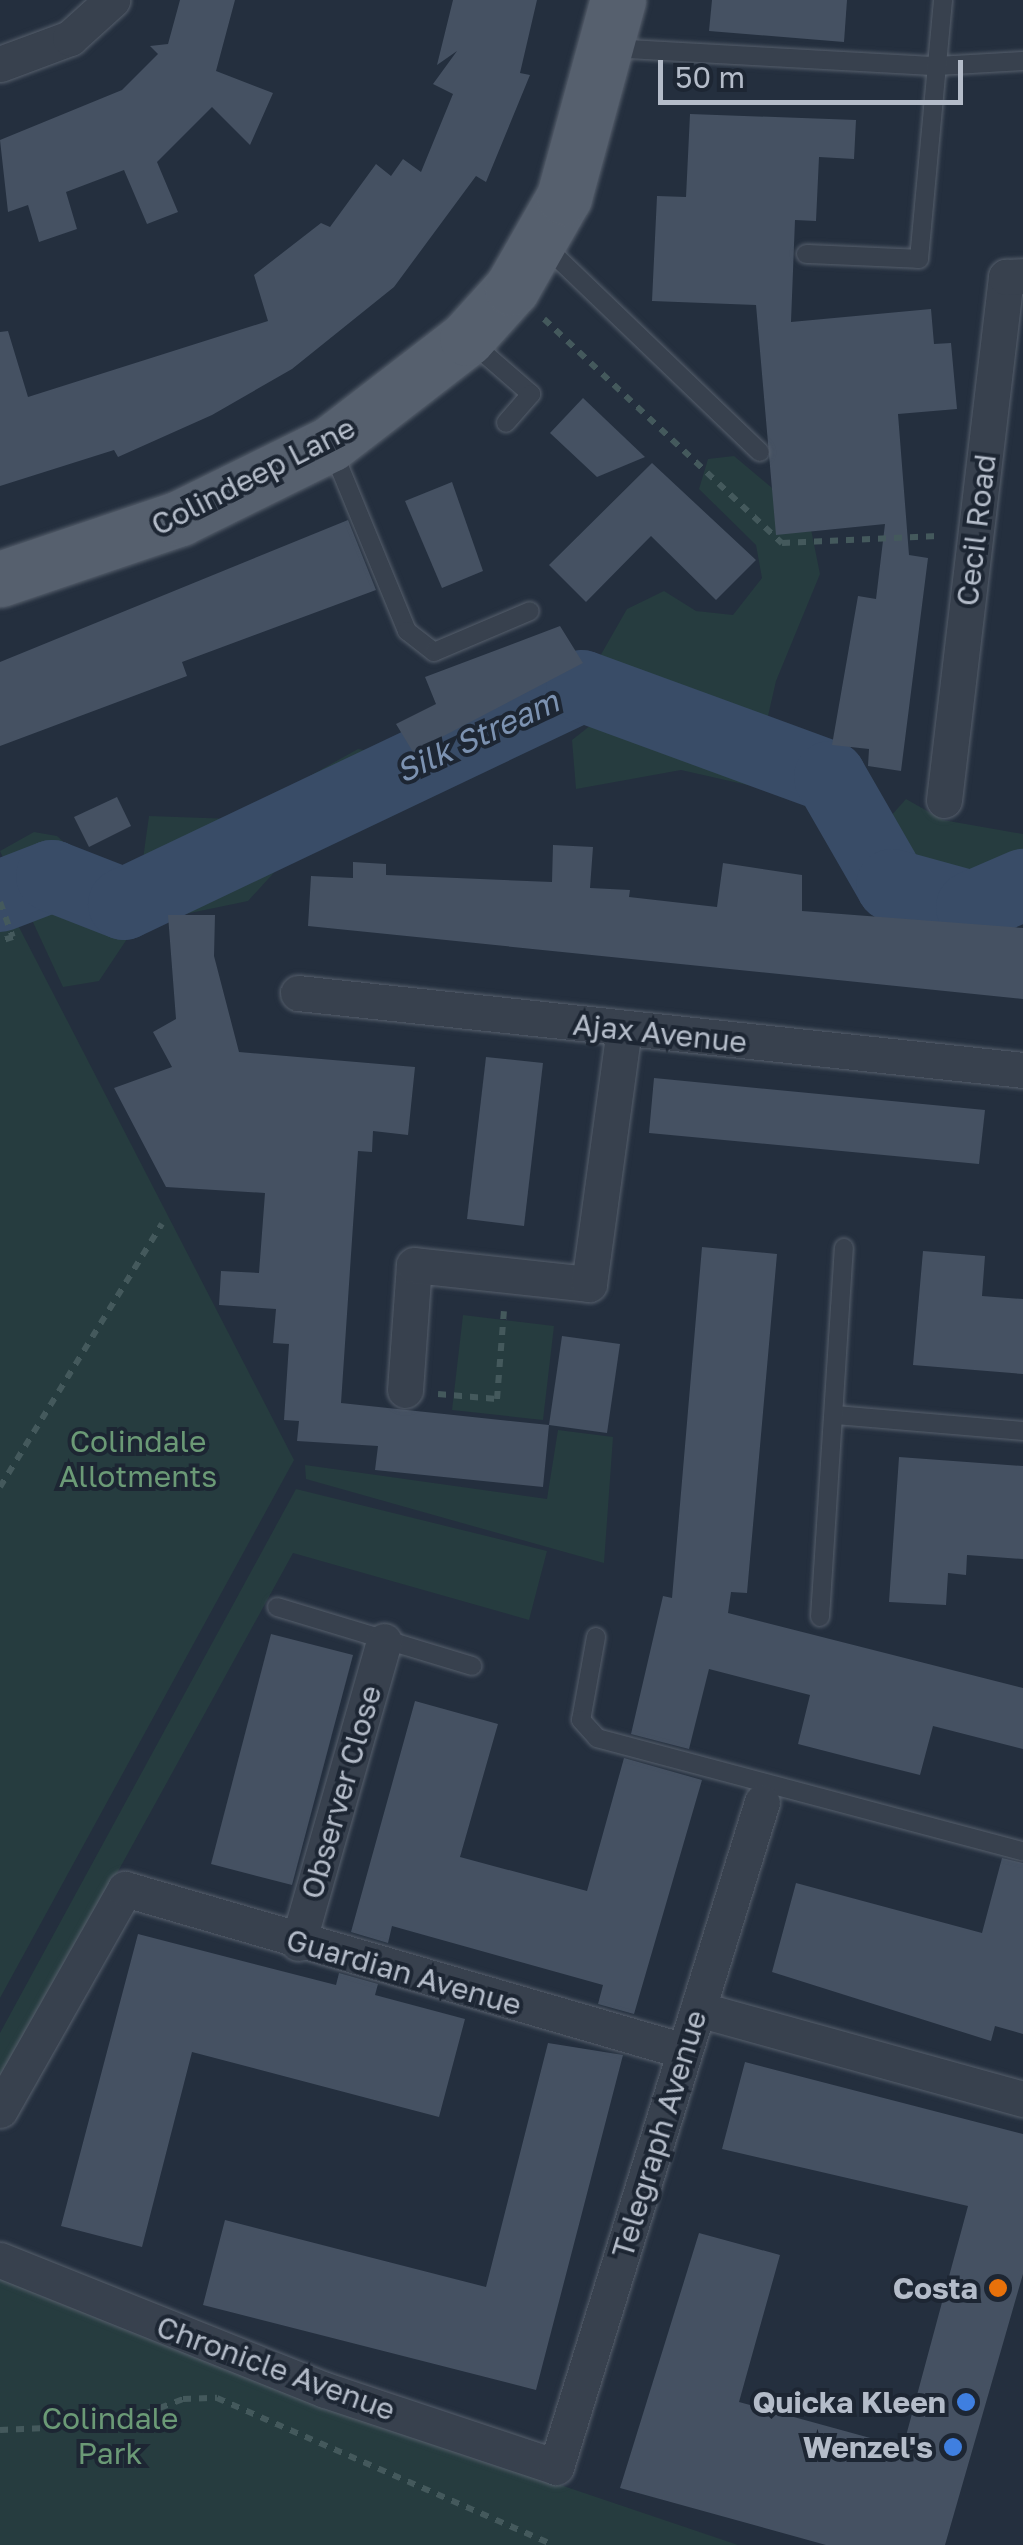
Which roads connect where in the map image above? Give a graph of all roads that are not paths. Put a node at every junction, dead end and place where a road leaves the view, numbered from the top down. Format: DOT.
graph roads {
  1 [pos="112,0"];
  2 [pos="943,0"];
  3 [pos="614,24"];
  4 [pos="1023,61"];
  5 [pos="0,64"];
  6 [pos="937,66"];
  7 [pos="540,242"];
  8 [pos="806,254"];
  9 [pos="1023,276"];
  10 [pos="467,338"];
  11 [pos="506,423"];
  12 [pos="330,444"];
  13 [pos="760,452"];
  14 [pos="0,579"];
  15 [pos="530,611"];
  16 [pos="944,800"];
  17 [pos="298,993"];
  18 [pos="624,1030"];
  19 [pos="1023,1070"];
  20 [pos="844,1248"];
  21 [pos="405,1390"];
  22 [pos="836,1415"];
  23 [pos="1023,1431"];
  24 [pos="277,1607"];
  25 [pos="820,1618"];
  26 [pos="596,1637"];
  27 [pos="384,1641"];
  28 [pos="472,1666"];
  29 [pos="762,1802"];
  30 [pos="1023,1852"];
  31 [pos="298,1942"];
  32 [pos="698,2009"];
  33 [pos="684,2052"];
  34 [pos="1023,2100"];
  35 [pos="0,2110"];
  36 [pos="0,2260"];
  37 [pos="556,2467"];
  1 -- 5 [label="street"];
  2 -- 6 [label="lane"];
  3 -- 6 [label="lane"];
  3 -- 7 [label="main road, Colindeep Lane"];
  4 -- 6 [label="lane"];
  6 -- 8 [label="lane"];
  7 -- 10 [label="main road, Colindeep Lane"];
  7 -- 13 [label="lane"];
  9 -- 16 [label="street, Cecil Road"];
  10 -- 11 [label="lane"];
  10 -- 12 [label="main road, Colindeep Lane"];
  12 -- 14 [label="main road, Colindeep Lane"];
  12 -- 15 [label="lane"];
  17 -- 18 [label="street, Ajax Avenue"];
  18 -- 19 [label="street, Ajax Avenue"];
  18 -- 21 [label="street"];
  20 -- 22 [label="lane"];
  22 -- 23 [label="lane"];
  22 -- 25 [label="lane"];
  24 -- 27 [label="lane"];
  26 -- 30 [label="lane"];
  27 -- 28 [label="lane"];
  27 -- 31 [label="street, Observer Close"];
  29 -- 32 [label="street, Telegraph Avenue"];
  31 -- 33 [label="street, Guardian Avenue"];
  31 -- 35 [label="street, Guardian Avenue"];
  32 -- 33 [label="street, Telegraph Avenue"];
  32 -- 34 [label="street"];
  33 -- 37 [label="street, Telegraph Avenue"];
  36 -- 37 [label="street, Chronicle Avenue"];
}
